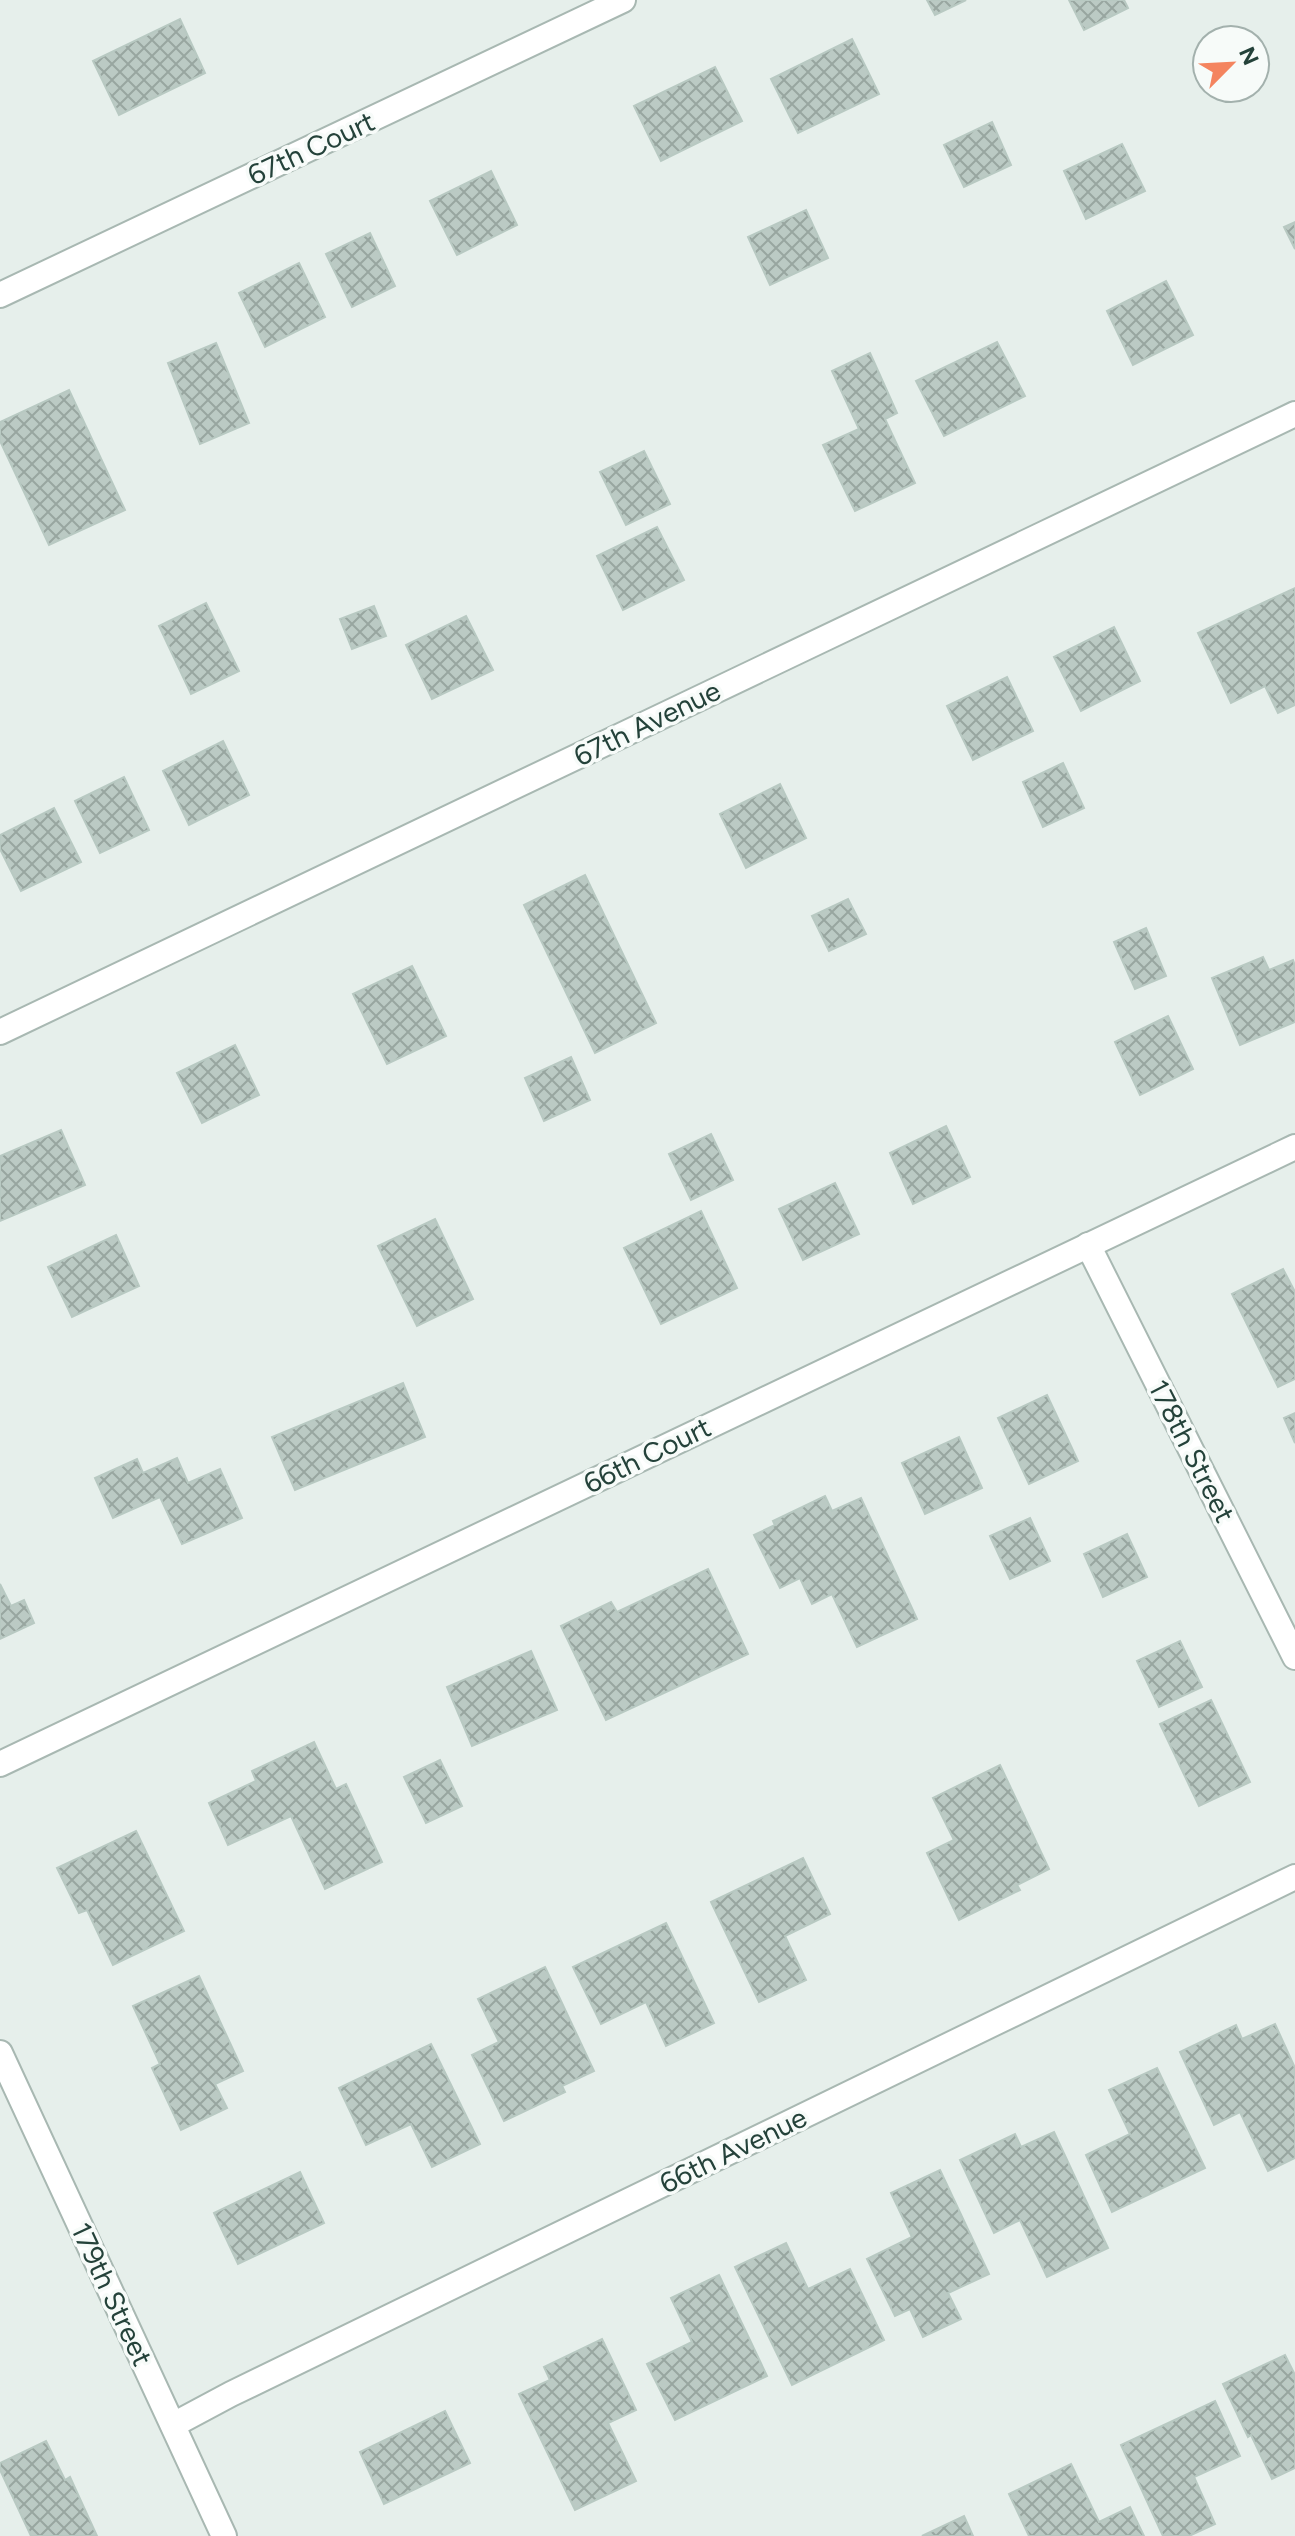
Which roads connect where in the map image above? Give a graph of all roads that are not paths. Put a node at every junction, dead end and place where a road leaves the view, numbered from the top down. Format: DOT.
graph roads {
  1 [pos="623,0"];
  2 [pos="0,295"];
  3 [pos="1295,414"];
  4 [pos="0,1032"];
  5 [pos="1295,1147"];
  6 [pos="1088,1245"];
  7 [pos="1295,1657"];
  8 [pos="0,1764"];
  9 [pos="1295,1877"];
  10 [pos="0,2053"];
  11 [pos="173,2425"];
  12 [pos="224,2536"];
  1 -- 2 [label="street, 67th Court"];
  3 -- 4 [label="street, 67th Avenue"];
  5 -- 6 [label="street, 66th Court"];
  6 -- 7 [label="street, 178th Street"];
  6 -- 8 [label="street, 66th Court"];
  9 -- 11 [label="street, 66th Avenue"];
  10 -- 11 [label="street, 179th Street"];
  11 -- 12 [label="street, 179th Street"];
}
